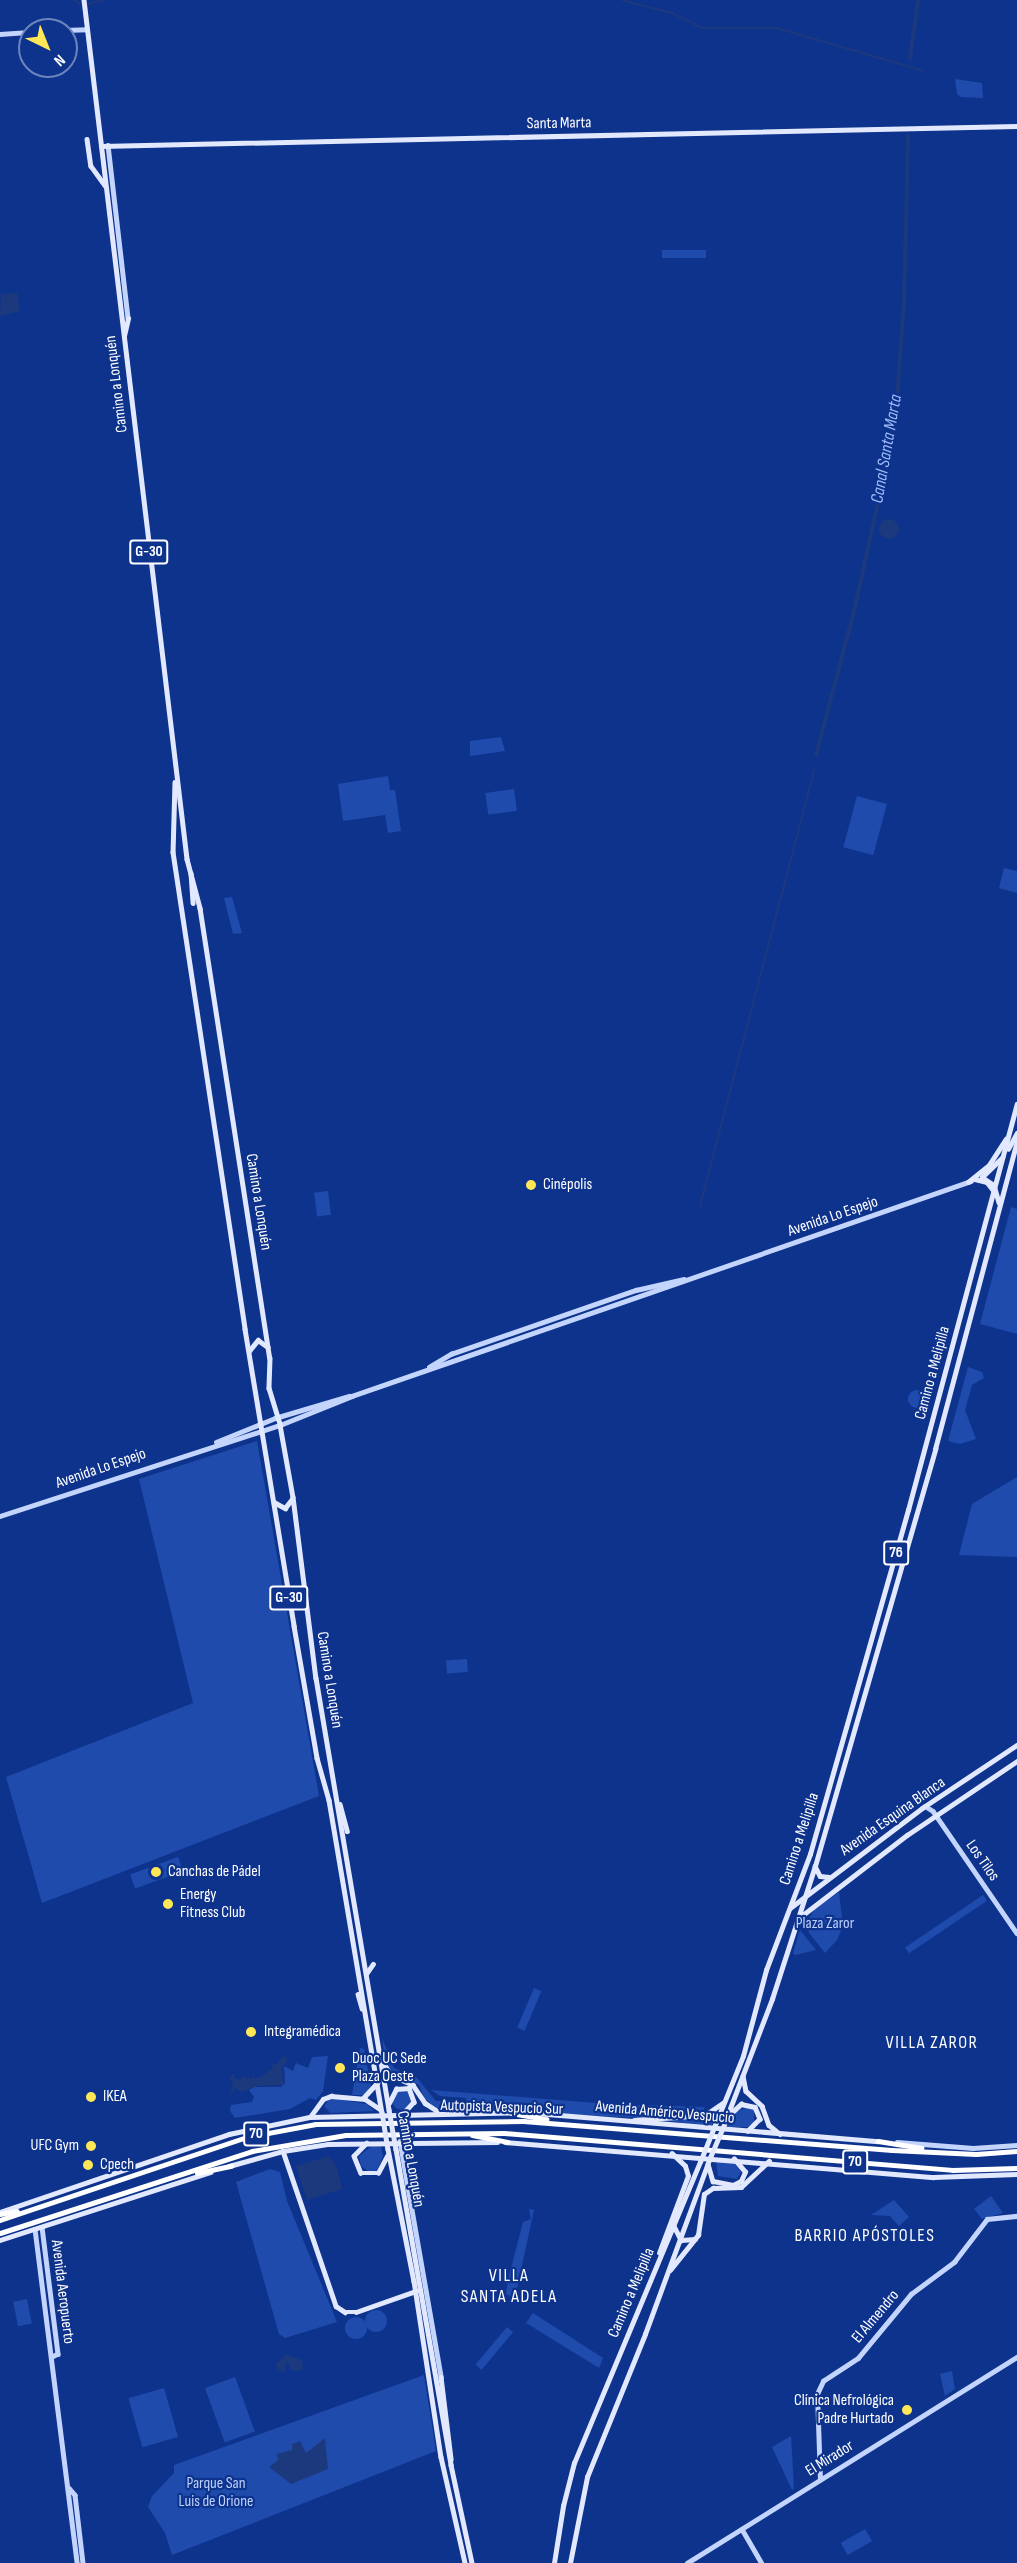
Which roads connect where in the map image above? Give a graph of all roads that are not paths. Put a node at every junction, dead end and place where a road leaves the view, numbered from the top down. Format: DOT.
graph roads {
  1 [pos="84,0"];
  2 [pos="87,28"];
  3 [pos="78,29"];
  4 [pos="18,33"];
  5 [pos="0,34"];
  6 [pos="1017,126"];
  7 [pos="87,138"];
  8 [pos="108,145"];
  9 [pos="101,146"];
  10 [pos="106,186"];
  11 [pos="123,339"];
  12 [pos="175,766"];
  13 [pos="191,873"];
  14 [pos="192,903"];
  15 [pos="200,908"];
  16 [pos="181,909"];
  17 [pos="1017,1104"];
  18 [pos="1017,1133"];
  19 [pos="1009,1135"];
  20 [pos="1017,1141"];
  21 [pos="1005,1154"];
  22 [pos="982,1177"];
  23 [pos="975,1179"];
  24 [pos="968,1182"];
  25 [pos="995,1189"];
  26 [pos="1000,1205"];
  27 [pos="982,1234"];
  28 [pos="991,1236"];
  29 [pos="693,1278"];
  30 [pos="648,1286"];
  31 [pos="650,1293"];
  32 [pos="580,1310"];
  33 [pos="582,1317"];
  34 [pos="478,1345"];
  35 [pos="269,1348"];
  36 [pos="249,1351"];
  37 [pos="481,1352"];
  38 [pos="947,1370"];
  39 [pos="420,1372"];
  40 [pos="956,1372"];
  41 [pos="352,1396"];
  42 [pos="275,1418"];
  43 [pos="261,1423"];
  44 [pos="280,1425"];
  45 [pos="262,1431"];
  46 [pos="211,1445"];
  47 [pos="292,1497"];
  48 [pos="273,1501"];
  49 [pos="908,1510"];
  50 [pos="917,1513"];
  51 [pos="0,1516"];
  52 [pos="1017,1745"];
  53 [pos="1017,1761"];
  54 [pos="336,1794"];
  55 [pos="928,1807"];
  56 [pos="935,1815"];
  57 [pos="347,1831"];
  58 [pos="815,1866"];
  59 [pos="829,1877"];
  60 [pos="806,1894"];
  61 [pos="786,1912"];
  62 [pos="797,1922"];
  63 [pos="1017,1933"];
  64 [pos="373,1964"];
  65 [pos="366,1974"];
  66 [pos="358,1994"];
  67 [pos="368,2025"];
  68 [pos="380,2055"];
  69 [pos="744,2070"];
  70 [pos="377,2082"];
  71 [pos="363,2098"];
  72 [pos="726,2098"];
  73 [pos="320,2103"];
  74 [pos="388,2108"];
  75 [pos="382,2111"];
  76 [pos="442,2113"];
  77 [pos="512,2113"];
  78 [pos="401,2114"];
  79 [pos="329,2116"];
  80 [pos="310,2117"];
  81 [pos="726,2118"];
  82 [pos="620,2121"];
  83 [pos="568,2124"];
  84 [pos="462,2132"];
  85 [pos="744,2132"];
  86 [pos="784,2136"];
  87 [pos="400,2141"];
  88 [pos="420,2141"];
  89 [pos="878,2141"];
  90 [pos="369,2142"];
  91 [pos="507,2142"];
  92 [pos="431,2143"];
  93 [pos="1017,2145"];
  94 [pos="388,2149"];
  95 [pos="283,2151"];
  96 [pos="1017,2151"];
  97 [pos="934,2152"];
  98 [pos="670,2153"];
  99 [pos="734,2158"];
  100 [pos="709,2160"];
  101 [pos="768,2161"];
  102 [pos="231,2166"];
  103 [pos="1017,2168"];
  104 [pos="1017,2174"];
  105 [pos="163,2180"];
  106 [pos="42,2206"];
  107 [pos="0,2213"];
  108 [pos="1017,2216"];
  109 [pos="0,2220"];
  110 [pos="674,2225"];
  111 [pos="42,2227"];
  112 [pos="35,2229"];
  113 [pos="0,2233"];
  114 [pos="678,2237"];
  115 [pos="697,2237"];
  116 [pos="0,2240"];
  117 [pos="46,2261"];
  118 [pos="658,2262"];
  119 [pos="39,2263"];
  120 [pos="666,2276"];
  121 [pos="418,2291"];
  122 [pos="52,2357"];
  123 [pos="1017,2357"];
  124 [pos="451,2465"];
  125 [pos="820,2480"];
  126 [pos="72,2495"];
  127 [pos="742,2529"];
  128 [pos="77,2563"];
  129 [pos="83,2563"];
  130 [pos="465,2563"];
  131 [pos="472,2563"];
  132 [pos="554,2563"];
  133 [pos="570,2563"];
  134 [pos="687,2563"];
  135 [pos="762,2563"];
  1 -- 2 [label="main road, Camino a Lonquén / G-30"];
  2 -- 3 [label="main road"];
  2 -- 9 [label="main road, Camino a Lonquén / G-30"];
  4 -- 5 [label="main road"];
  6 -- 8 [label="main road, Santa Marta"];
  7 -- 10 [label="main road"];
  8 -- 9 [label="main road, Santa Marta"];
  8 -- 11 [label="main road, Camino a Lonquén"];
  9 -- 10 [label="main road, Camino a Lonquén / G-30"];
  10 -- 11 [label="main road, Camino a Lonquén / G-30"];
  11 -- 12 [label="main road, Camino a Lonquén / G-30"];
  12 -- 13 [label="main road, Camino a Lonquén / G-30"];
  12 -- 16 [label="main road, Camino a Lonquén / G-30"];
  13 -- 14 [label="main road"];
  13 -- 15 [label="main road, Camino a Lonquén / G-30"];
  14 -- 15 [label="main road"];
  14 -- 16 [label="main road"];
  15 -- 35 [label="main road, Camino a Lonquén / G-30"];
  16 -- 36 [label="main road, Camino a Lonquén / G-30"];
  17 -- 19 [label="main road, Camino a Melipilla / 76"];
  18 -- 21 [label="main road"];
  19 -- 21 [label="main road, Camino a Melipilla / 76"];
  19 -- 24 [label="main road"];
  20 -- 26 [label="main road, Camino a Melipilla / 76"];
  21 -- 22 [label="main road"];
  21 -- 25 [label="main road, Camino a Melipilla / 76"];
  22 -- 23 [label="main road, Avenida Lo Espejo"];
  22 -- 25 [label="main road"];
  23 -- 24 [label="main road, Avenida Lo Espejo"];
  23 -- 25 [label="main road"];
  24 -- 29 [label="main road, Avenida Lo Espejo"];
  25 -- 26 [label="main road"];
  25 -- 27 [label="main road, Camino a Melipilla / 76"];
  26 -- 28 [label="main road, Camino a Melipilla / 76"];
  27 -- 28 [label="main road"];
  27 -- 38 [label="main road, Camino a Melipilla / 76"];
  28 -- 40 [label="main road, Camino a Melipilla / 76"];
  29 -- 30 [label="main road, Avenida Lo Espejo"];
  29 -- 31 [label="main road, Avenida Lo Espejo"];
  30 -- 31 [label="main road"];
  30 -- 32 [label="main road, Avenida Lo Espejo"];
  31 -- 33 [label="main road, Avenida Lo Espejo"];
  32 -- 33 [label="main road"];
  32 -- 34 [label="main road, Avenida Lo Espejo"];
  33 -- 37 [label="main road, Avenida Lo Espejo"];
  34 -- 37 [label="main road"];
  34 -- 39 [label="main road, Avenida Lo Espejo"];
  35 -- 36 [label="main road"];
  35 -- 42 [label="main road, Camino a Lonquén / G-30"];
  36 -- 43 [label="main road, Camino a Lonquén / G-30"];
  37 -- 39 [label="main road, Avenida Lo Espejo"];
  38 -- 40 [label="main road"];
  38 -- 49 [label="main road, Camino a Melipilla / 76"];
  39 -- 41 [label="main road, Avenida Lo Espejo"];
  40 -- 50 [label="main road, Camino a Melipilla / 76"];
  41 -- 42 [label="main road, Avenida Lo Espejo"];
  41 -- 44 [label="main road, Avenida Lo Espejo"];
  42 -- 43 [label="main road, Avenida Lo Espejo"];
  42 -- 44 [label="main road, Camino a Lonquén / G-30"];
  43 -- 45 [label="main road, Camino a Lonquén / G-30"];
  43 -- 46 [label="main road, Avenida Lo Espejo"];
  44 -- 45 [label="main road, Avenida Lo Espejo"];
  44 -- 47 [label="main road, Camino a Lonquén / G-30"];
  45 -- 46 [label="main road, Avenida Lo Espejo"];
  45 -- 48 [label="main road, Camino a Lonquén / G-30"];
  46 -- 51 [label="main road, Avenida Lo Espejo"];
  47 -- 48 [label="main road"];
  47 -- 54 [label="main road, Camino a Lonquén / G-30"];
  48 -- 67 [label="main road, Camino a Lonquén / G-30"];
  49 -- 50 [label="main road"];
  49 -- 61 [label="main road, Camino a Melipilla / 76"];
  50 -- 58 [label="main road, Camino a Melipilla / 76"];
  52 -- 55 [label="main road, Avenida Esquina Blanca"];
  53 -- 56 [label="main road, Avenida Esquina Blanca"];
  54 -- 57 [label="main road"];
  54 -- 65 [label="main road, Camino a Lonquén / G-30"];
  55 -- 56 [label="main road, Los Tilos"];
  55 -- 59 [label="main road, Avenida Esquina Blanca"];
  56 -- 62 [label="main road, Avenida Esquina Blanca"];
  56 -- 63 [label="main road, Los Tilos"];
  58 -- 59 [label="main road"];
  58 -- 60 [label="main road, Camino a Melipilla / 76"];
  59 -- 60 [label="main road, Avenida Esquina Blanca"];
  60 -- 61 [label="main road, Avenida Esquina Blanca"];
  60 -- 62 [label="main road, Camino a Melipilla / 76"];
  61 -- 72 [label="main road, Camino a Melipilla / 76"];
  62 -- 69 [label="main road, Camino a Melipilla / 76"];
  64 -- 65 [label="main road"];
  65 -- 68 [label="main road, Camino a Lonquén / G-30"];
  66 -- 67 [label="main road"];
  67 -- 70 [label="main road, Camino a Lonquén / G-30"];
  68 -- 74 [label="main road, Camino a Lonquén / G-30"];
  68 -- 76 [label="main road"];
  69 -- 81 [label="main road, Camino a Melipilla / 76"];
  69 -- 86 [label="main road"];
  70 -- 71 [label="main road"];
  70 -- 75 [label="main road, Camino a Lonquén / G-30"];
  71 -- 73 [label="main road"];
  71 -- 75 [label="main road"];
  72 -- 82 [label="main road"];
  72 -- 110 [label="main road, Camino a Melipilla / 76, bridge"];
  73 -- 79 [label="main road"];
  73 -- 80 [label="main road"];
  74 -- 78 [label="main road"];
  74 -- 121 [label="main road, Camino a Lonquén, bridge"];
  75 -- 94 [label="main road, Camino a Lonquén, bridge"];
  76 -- 77 [label="main road, Avenida Américo Vespucio"];
  76 -- 78 [label="main road, Avenida Américo Vespucio"];
  77 -- 82 [label="main road, Avenida Américo Vespucio"];
  77 -- 83 [label="highway"];
  78 -- 79 [label="main road, Avenida Américo Vespucio"];
  79 -- 80 [label="main road, Avenida Américo Vespucio"];
  80 -- 107 [label="main road, Avenida Américo Vespucio"];
  81 -- 85 [label="main road"];
  81 -- 100 [label="main road, Camino a Melipilla / 76, bridge"];
  82 -- 85 [label="main road, Avenida Américo Vespucio"];
  83 -- 97 [label="highway, Autopista Vespucio Sur / 70"];
  83 -- 106 [label="highway, Autopista Vespucio Sur / 70"];
  84 -- 91 [label="highway"];
  84 -- 103 [label="highway, Autopista Vespucio Sur / 70"];
  84 -- 105 [label="highway, Autopista Vespucio Sur / 70"];
  85 -- 86 [label="main road, Avenida Américo Vespucio"];
  86 -- 89 [label="main road, Avenida Américo Vespucio"];
  87 -- 88 [label="main road"];
  87 -- 90 [label="main road"];
  87 -- 124 [label="main road, Camino a Lonquén"];
  88 -- 91 [label="main road"];
  88 -- 92 [label="main road"];
  89 -- 93 [label="main road, Avenida Américo Vespucio"];
  89 -- 97 [label="highway"];
  90 -- 94 [label="main road"];
  90 -- 95 [label="main road"];
  91 -- 98 [label="main road"];
  94 -- 121 [label="main road, Camino a Lonquén"];
  95 -- 102 [label="main road"];
  95 -- 121 [label="main road"];
  96 -- 97 [label="highway, Autopista Vespucio Sur / 70"];
  98 -- 99 [label="main road"];
  98 -- 118 [label="main road"];
  99 -- 100 [label="main road"];
  99 -- 101 [label="main road"];
  100 -- 114 [label="main road, Camino a Melipilla"];
  101 -- 104 [label="main road"];
  101 -- 115 [label="main road"];
  102 -- 105 [label="highway"];
  102 -- 111 [label="main road"];
  105 -- 113 [label="highway, Autopista Vespucio Sur / 70"];
  106 -- 107 [label="highway"];
  106 -- 109 [label="highway, Autopista Vespucio Sur / 70"];
  108 -- 125 [label="main road, El Almendro"];
  110 -- 114 [label="main road"];
  110 -- 118 [label="main road, Camino a Melipilla"];
  111 -- 112 [label="main road"];
  111 -- 117 [label="main road, Avenida Aeropuerto"];
  112 -- 116 [label="main road"];
  112 -- 119 [label="main road, Avenida Aeropuerto"];
  114 -- 115 [label="main road"];
  114 -- 120 [label="main road, Camino a Melipilla"];
  115 -- 120 [label="main road"];
  117 -- 119 [label="main road"];
  117 -- 122 [label="main road, Avenida Aeropuerto"];
  118 -- 132 [label="main road, Camino a Melipilla"];
  119 -- 122 [label="main road, Avenida Aeropuerto"];
  120 -- 133 [label="main road, Camino a Melipilla"];
  121 -- 124 [label="main road, Camino a Lonquén"];
  121 -- 130 [label="main road, Camino a Lonquén"];
  122 -- 126 [label="main road, Avenida Aeropuerto"];
  123 -- 125 [label="main road, El Mirador"];
  124 -- 131 [label="main road, Camino a Lonquén"];
  125 -- 127 [label="main road, El Mirador"];
  126 -- 128 [label="main road, Avenida Aeropuerto"];
  126 -- 129 [label="main road, Avenida Aeropuerto"];
  127 -- 134 [label="main road, El Mirador"];
  127 -- 135 [label="main road"];
}
